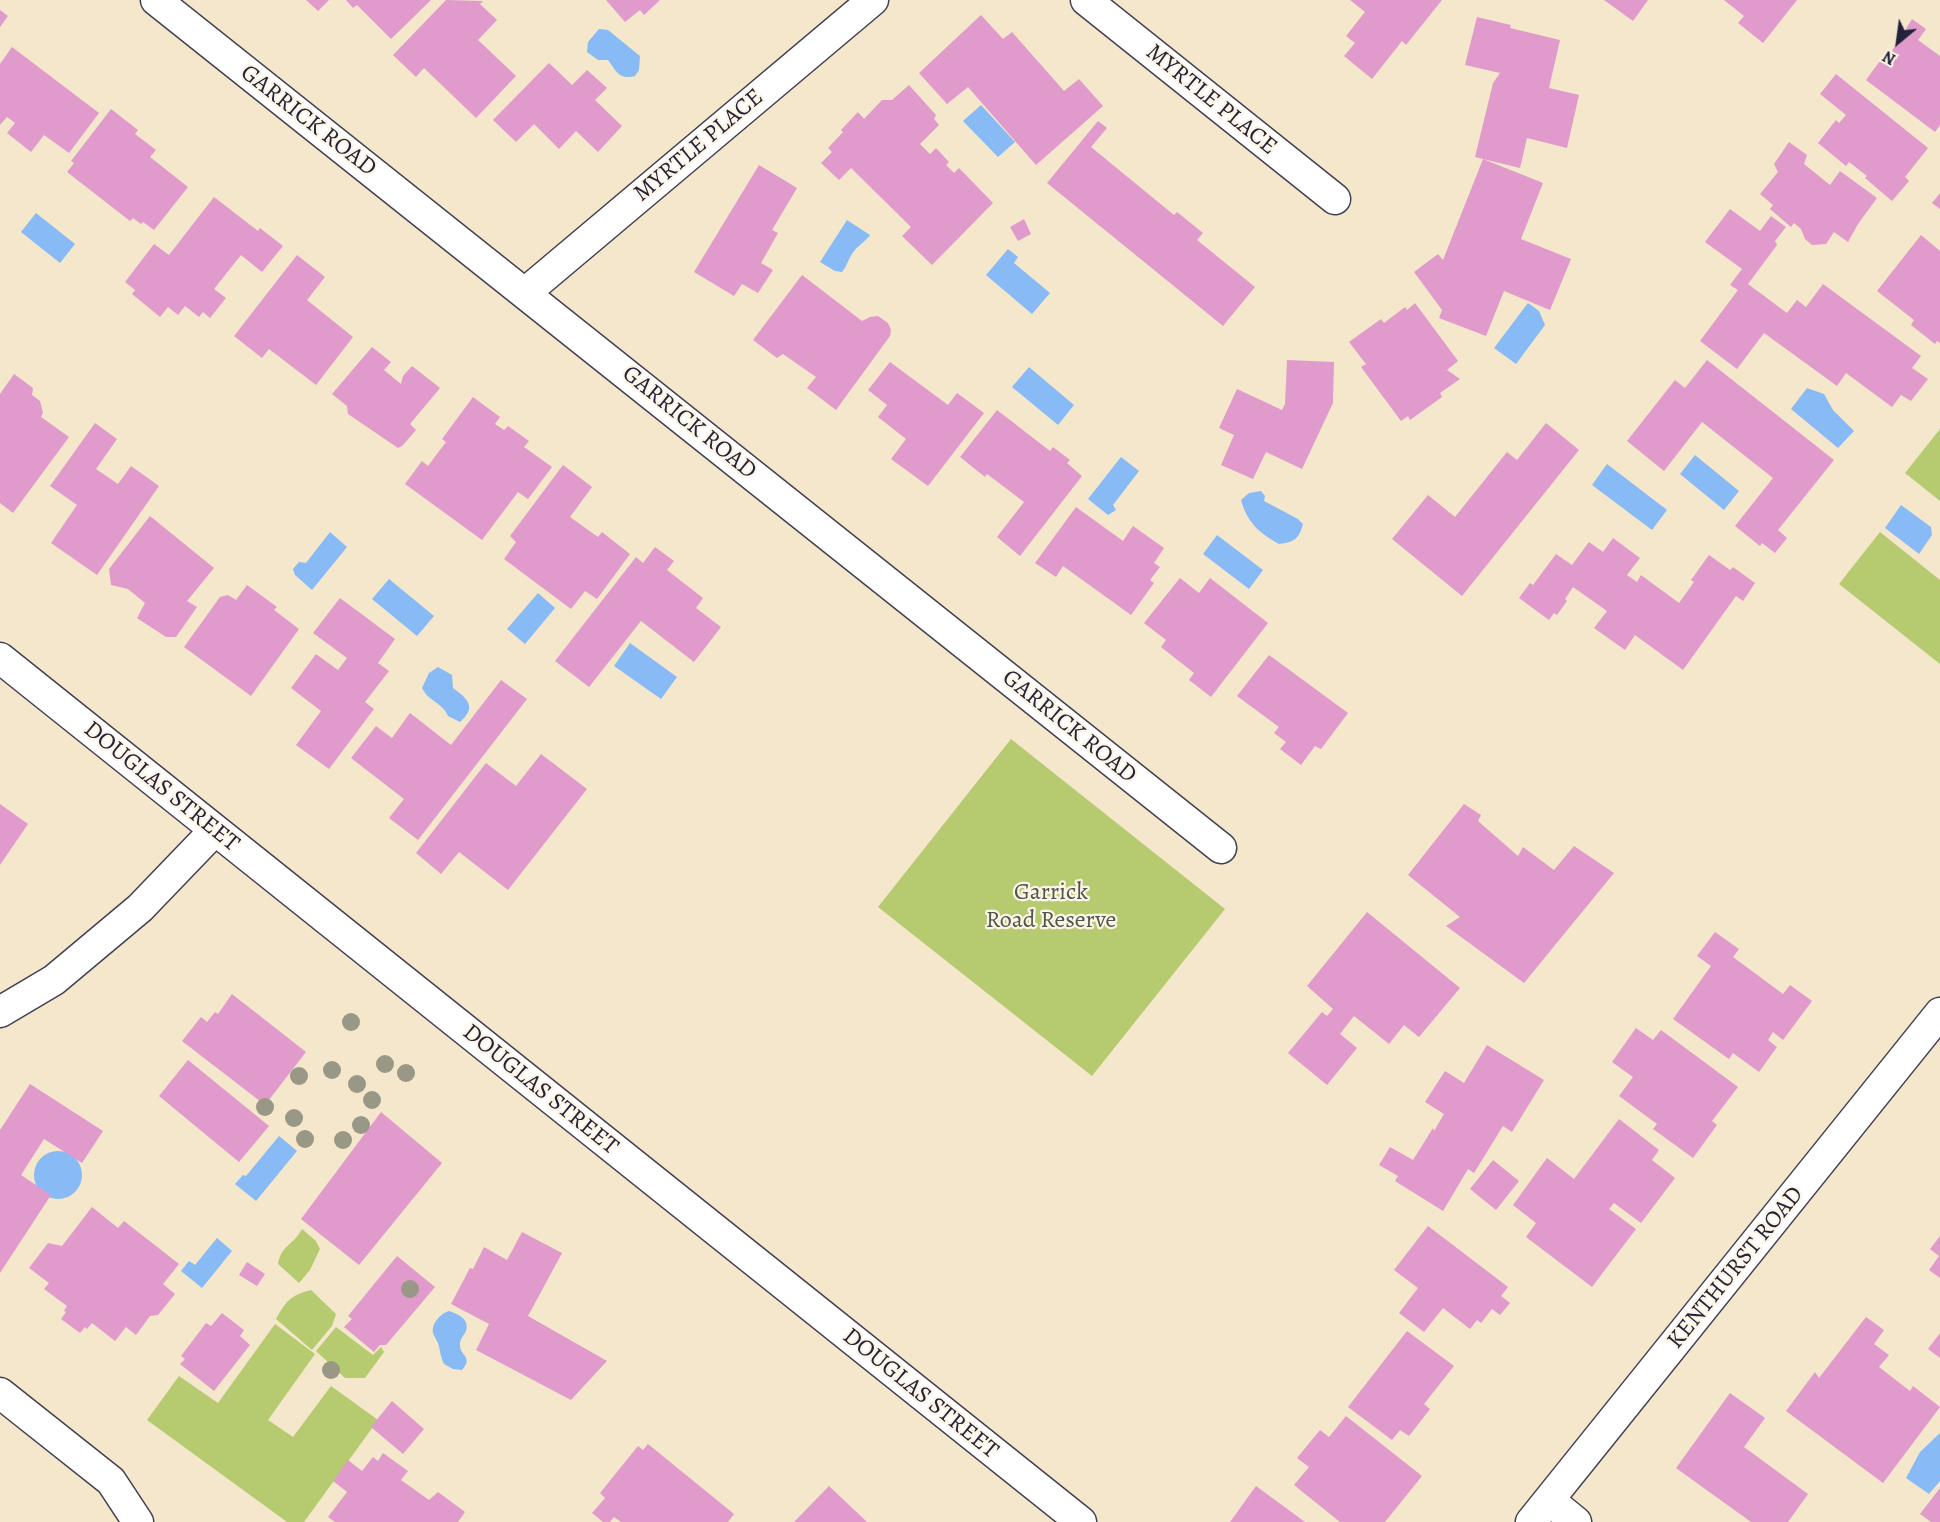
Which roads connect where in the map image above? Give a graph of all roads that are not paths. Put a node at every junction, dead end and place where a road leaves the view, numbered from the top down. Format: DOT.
graph roads {
  1 [pos="156,0"];
  2 [pos="873,0"];
  3 [pos="1086,0"];
  4 [pos="1335,199"];
  5 [pos="525,293"];
  6 [pos="0,658"];
  7 [pos="215,830"];
  8 [pos="1221,848"];
  9 [pos="0,1012"];
  10 [pos="1940,1013"];
  11 [pos="0,1393"];
  12 [pos="1540,1511"];
  13 [pos="138,1522"];
  14 [pos="1081,1522"];
  15 [pos="1576,1522"];
  1 -- 5 [label="street, GARRICK ROAD"];
  2 -- 5 [label="street, MYRTLE PLACE"];
  3 -- 4 [label="street, MYRTLE PLACE"];
  5 -- 8 [label="street, GARRICK ROAD"];
  6 -- 7 [label="street, DOUGLAS STREET"];
  7 -- 9 [label="street"];
  7 -- 14 [label="street, DOUGLAS STREET"];
  10 -- 12 [label="street, KENTHURST ROAD"];
  11 -- 13 [label="street"];
  12 -- 15 [label="street"];
}
